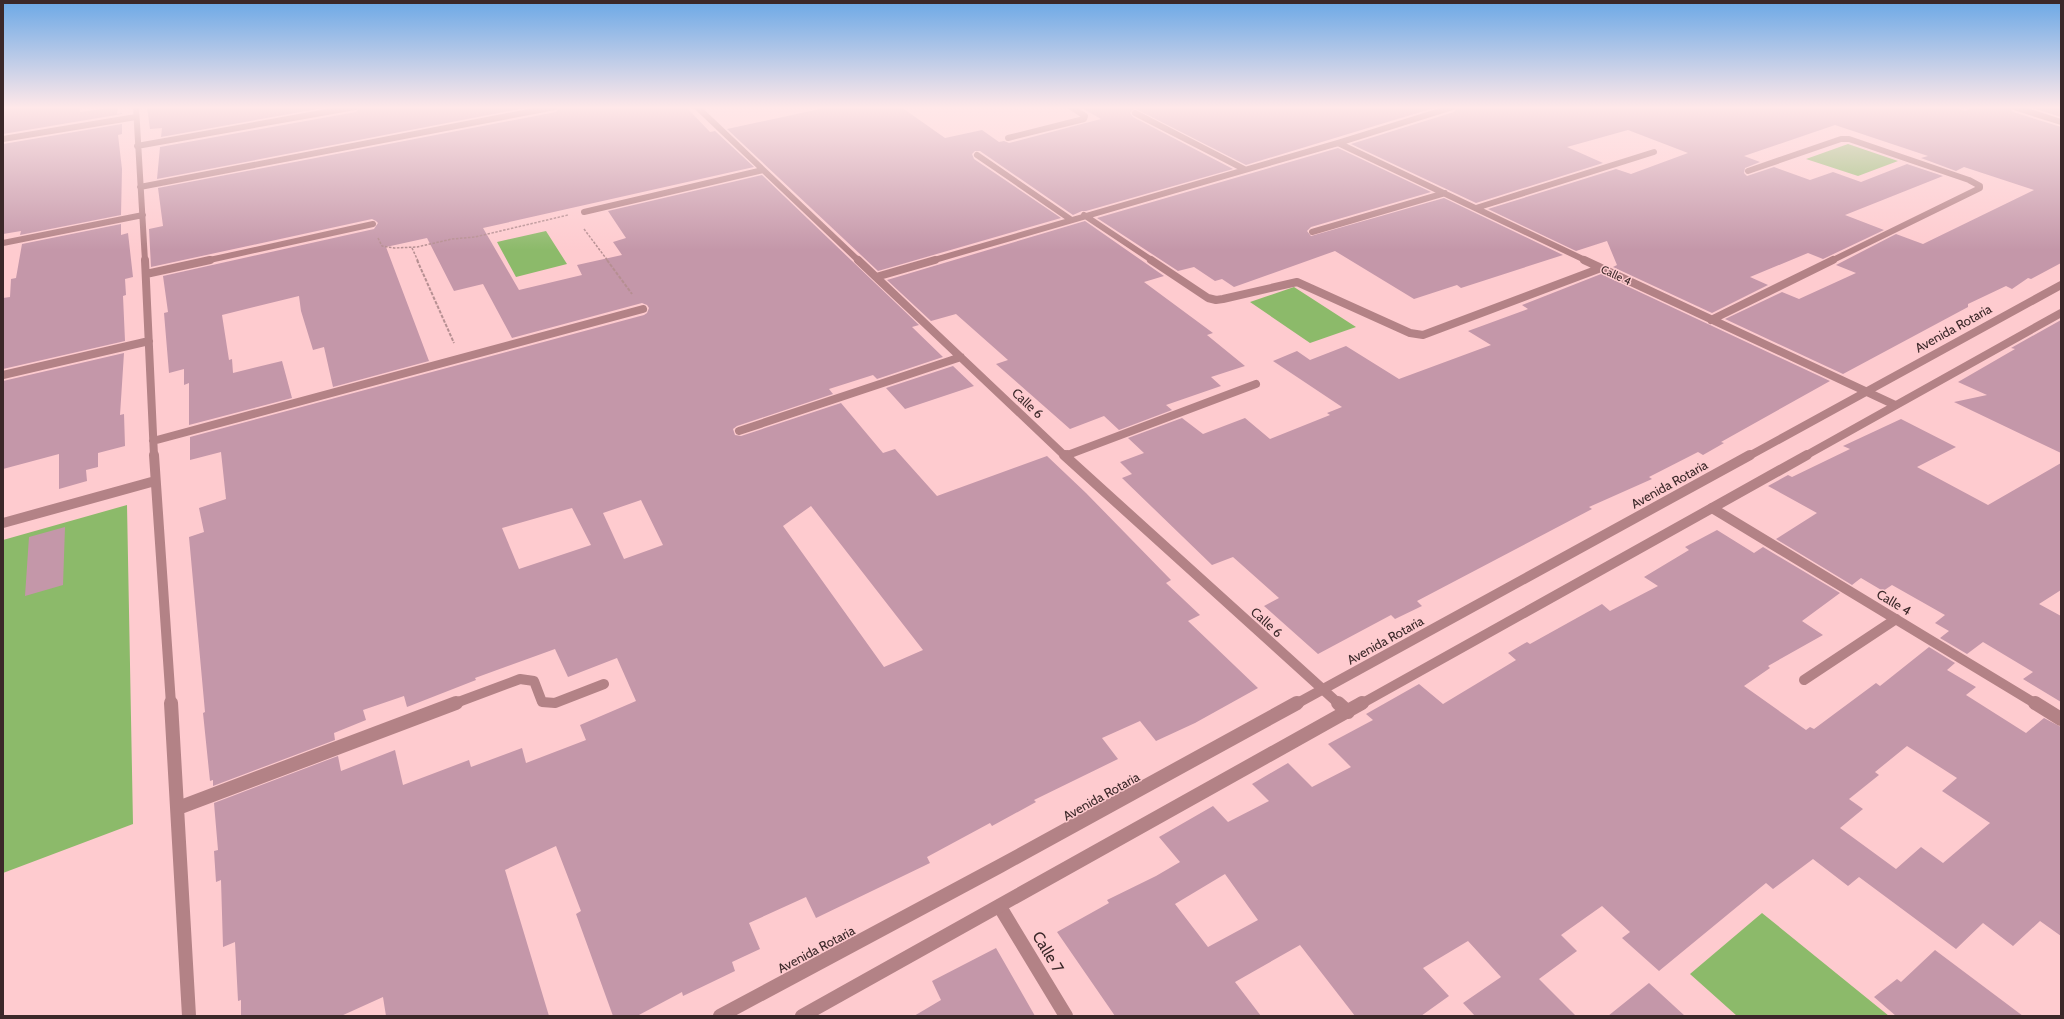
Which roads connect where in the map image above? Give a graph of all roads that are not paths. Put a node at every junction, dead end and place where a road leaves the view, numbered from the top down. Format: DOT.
graph roads {
  1 [pos="138,155"];
  2 [pos="308,155"];
  3 [pos="747,155"];
  4 [pos="977,155"];
  5 [pos="1216,155"];
  6 [pos="1296,155"];
  7 [pos="1362,155"];
  8 [pos="1646,155"];
  9 [pos="1796,155"];
  10 [pos="1895,155"];
  11 [pos="1244,169"];
  12 [pos="763,170"];
  13 [pos="1748,171"];
  14 [pos="140,187"];
  15 [pos="1444,193"];
  16 [pos="1476,208"];
  17 [pos="584,212"];
  18 [pos="143,215"];
  19 [pos="1084,215"];
  20 [pos="1070,219"];
  21 [pos="373,224"];
  22 [pos="1312,232"];
  23 [pos="3,243"];
  24 [pos="1601,268"];
  25 [pos="146,274"];
  26 [pos="876,277"];
  27 [pos="2061,285"];
  28 [pos="643,309"];
  29 [pos="2061,313"];
  30 [pos="1711,320"];
  31 [pos="149,341"];
  32 [pos="961,357"];
  33 [pos="3,376"];
  34 [pos="1256,384"];
  35 [pos="1867,391"];
  36 [pos="1895,405"];
  37 [pos="739,431"];
  38 [pos="153,441"];
  39 [pos="1065,456"];
  40 [pos="155,480"];
  41 [pos="1712,508"];
  42 [pos="3,524"];
  43 [pos="1896,619"];
  44 [pos="1804,680"];
  45 [pos="604,684"];
  46 [pos="1322,690"];
  47 [pos="1348,712"];
  48 [pos="2061,719"];
  49 [pos="178,808"];
  50 [pos="1000,907"];
  51 [pos="188,1016"];
  52 [pos="720,1016"];
  53 [pos="802,1016"];
  54 [pos="1066,1016"];
  1 -- 14 [label="street"];
  2 -- 14 [label="street"];
  3 -- 12 [label="street, Calle 6"];
  4 -- 20 [label="street"];
  5 -- 11 [label="street"];
  6 -- 11 [label="street"];
  7 -- 15 [label="street, Calle 4"];
  8 -- 16 [label="street"];
  9 -- 13 [label="street"];
  10 -- 30 [label="street"];
  11 -- 19 [label="street"];
  12 -- 17 [label="street"];
  12 -- 26 [label="street, Calle 6"];
  14 -- 18 [label="street"];
  15 -- 16 [label="street, Calle 4"];
  15 -- 22 [label="street"];
  16 -- 24 [label="street, Calle 4"];
  18 -- 23 [label="street"];
  18 -- 25 [label="street"];
  19 -- 20 [label="street"];
  19 -- 24 [label="street"];
  20 -- 26 [label="street"];
  21 -- 25 [label="street"];
  24 -- 30 [label="street, Calle 4"];
  25 -- 31 [label="street"];
  26 -- 32 [label="street, Calle 6"];
  27 -- 35 [label="street, Avenida Rotaria"];
  28 -- 38 [label="street"];
  29 -- 36 [label="street"];
  30 -- 35 [label="street, Calle 4"];
  31 -- 33 [label="street"];
  31 -- 38 [label="street"];
  32 -- 37 [label="street"];
  32 -- 39 [label="street, Calle 6"];
  34 -- 39 [label="street"];
  35 -- 36 [label="street, Calle 4"];
  35 -- 46 [label="street, Avenida Rotaria"];
  36 -- 41 [label="street"];
  38 -- 40 [label="street"];
  39 -- 46 [label="street, Calle 6"];
  40 -- 42 [label="street"];
  40 -- 49 [label="street"];
  41 -- 43 [label="street, Calle 4"];
  41 -- 47 [label="street"];
  43 -- 44 [label="street"];
  43 -- 48 [label="street, Calle 4"];
  45 -- 49 [label="street"];
  46 -- 47 [label="street, Calle 6"];
  46 -- 52 [label="street, Avenida Rotaria"];
  47 -- 50 [label="street"];
  49 -- 51 [label="street"];
  50 -- 53 [label="street"];
  50 -- 54 [label="street, Calle 7"];
}
